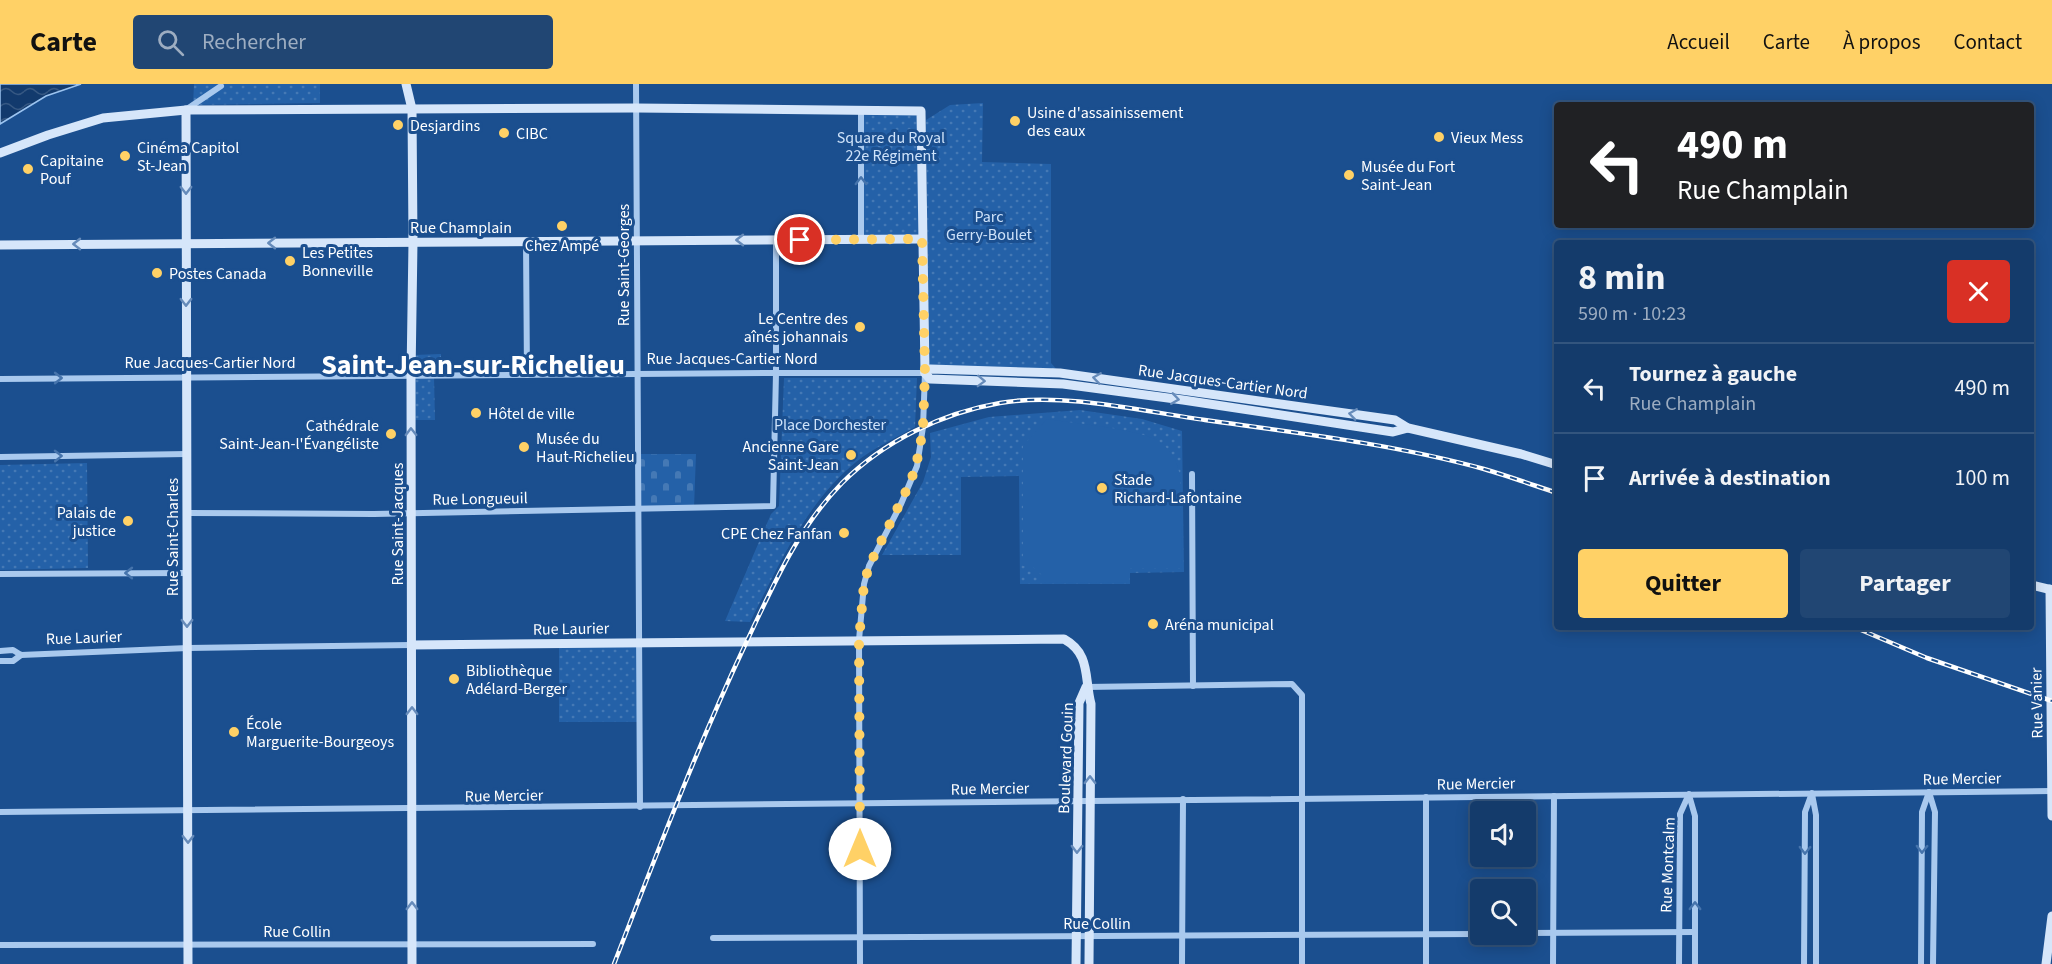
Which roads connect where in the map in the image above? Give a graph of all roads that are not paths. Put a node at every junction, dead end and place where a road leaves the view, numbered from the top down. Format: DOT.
graph roads {
  1 [pos="406,84"];
  2 [pos="636,84"];
  3 [pos="224,85"];
  4 [pos="636,108"];
  5 [pos="412,109"];
  6 [pos="186,110"];
  7 [pos="861,110"];
  8 [pos="0,153"];
  9 [pos="861,239"];
  10 [pos="922,239"];
  11 [pos="776,240"];
  12 [pos="526,241"];
  13 [pos="636,241"];
  14 [pos="413,242"];
  15 [pos="186,243"];
  16 [pos="0,245"];
  17 [pos="776,373"];
  18 [pos="925,373"];
  19 [pos="637,374"];
  20 [pos="527,375"];
  21 [pos="411,376"];
  22 [pos="187,377"];
  23 [pos="0,379"];
  24 [pos="187,454"];
  25 [pos="0,457"];
  26 [pos="1554,464"];
  27 [pos="1192,474"];
  28 [pos="638,509"];
  29 [pos="187,513"];
  30 [pos="412,514"];
  31 [pos="187,573"];
  32 [pos="0,574"];
  33 [pos="2034,586"];
  34 [pos="2051,590"];
  35 [pos="859,640"];
  36 [pos="639,642"];
  37 [pos="412,645"];
  38 [pos="188,648"];
  39 [pos="0,651"];
  40 [pos="21,655"];
  41 [pos="0,661"];
  42 [pos="1193,686"];
  43 [pos="1086,687"];
  44 [pos="2052,791"];
  45 [pos="1929,792"];
  46 [pos="1812,793"];
  47 [pos="1689,794"];
  48 [pos="1554,796"];
  49 [pos="1426,797"];
  50 [pos="1303,798"];
  51 [pos="1183,799"];
  52 [pos="1078,800"];
  53 [pos="1090,800"];
  54 [pos="860,803"];
  55 [pos="640,807"];
  56 [pos="412,810"];
  57 [pos="188,811"];
  58 [pos="0,812"];
  59 [pos="2052,816"];
  60 [pos="2052,916"];
  61 [pos="1934,927"];
  62 [pos="1921,928"];
  63 [pos="1804,929"];
  64 [pos="1816,929"];
  65 [pos="1679,932"];
  66 [pos="1695,932"];
  67 [pos="1536,933"];
  68 [pos="1553,933"];
  69 [pos="1426,934"];
  70 [pos="1470,934"];
  71 [pos="1302,935"];
  72 [pos="1077,936"];
  73 [pos="1089,936"];
  74 [pos="1182,936"];
  75 [pos="713,938"];
  76 [pos="860,938"];
  77 [pos="412,944"];
  78 [pos="593,944"];
  79 [pos="0,945"];
  80 [pos="188,945"];
  81 [pos="188,964"];
  82 [pos="412,964"];
  83 [pos="860,964"];
  84 [pos="1076,964"];
  85 [pos="1089,964"];
  86 [pos="1182,964"];
  87 [pos="1302,964"];
  88 [pos="1426,964"];
  89 [pos="1553,964"];
  90 [pos="1679,964"];
  91 [pos="1695,964"];
  92 [pos="1804,964"];
  93 [pos="1816,964"];
  94 [pos="1921,964"];
  95 [pos="1934,964"];
  96 [pos="2046,964"];
  1 -- 5 [label="street, Rue Saint-Jacques"];
  2 -- 4 [label="street, Rue Saint-Georges"];
  3 -- 6 [label="street"];
  4 -- 5 [label="street"];
  4 -- 7 [label="street"];
  4 -- 13 [label="street, Rue Saint-Georges"];
  5 -- 6 [label="street"];
  5 -- 14 [label="street, Rue Saint-Jacques"];
  6 -- 8 [label="street"];
  6 -- 15 [label="street, Rue Saint-Charles, one-way"];
  9 -- 7 [label="street, one-way"];
  7 -- 10 [label="street"];
  9 -- 10 [label="street, Rue Champlain"];
  9 -- 11 [label="street, Rue Champlain"];
  10 -- 18 [label="street"];
  11 -- 13 [label="street, Rue Champlain, one-way"];
  11 -- 17 [label="street"];
  12 -- 13 [label="street, Rue Champlain"];
  12 -- 14 [label="street, Rue Champlain"];
  12 -- 20 [label="street"];
  13 -- 19 [label="street, Rue Saint-Georges"];
  14 -- 15 [label="street, Rue Champlain, one-way"];
  14 -- 21 [label="street, Rue Saint-Jacques"];
  15 -- 16 [label="street, Rue Champlain, one-way"];
  15 -- 22 [label="street, Rue Saint-Charles, one-way"];
  17 -- 18 [label="street, Rue Jacques-Cartier Nord"];
  17 -- 19 [label="street, Rue Jacques-Cartier Nord"];
  17 -- 28 [label="street, Rue Longueuil"];
  18 -- 26 [label="street, Rue Jacques-Cartier Nord"];
  18 -- 35 [label="street"];
  19 -- 20 [label="street, Rue Jacques-Cartier Nord"];
  19 -- 28 [label="street, Rue Saint-Georges"];
  20 -- 21 [label="street, Rue Jacques-Cartier Nord"];
  21 -- 22 [label="street, Rue Jacques-Cartier Nord"];
  30 -- 21 [label="street, Rue Saint-Jacques, one-way"];
  23 -- 22 [label="street, Rue Jacques-Cartier Nord, one-way"];
  22 -- 24 [label="street, Rue Saint-Charles"];
  25 -- 24 [label="street, one-way"];
  24 -- 29 [label="street, Rue Saint-Charles"];
  27 -- 42 [label="street"];
  28 -- 30 [label="street, Rue Longueuil"];
  28 -- 36 [label="street, Rue Saint-Georges"];
  29 -- 30 [label="street, Rue Longueuil"];
  29 -- 31 [label="street, Rue Saint-Charles"];
  30 -- 37 [label="street, Rue Saint-Jacques"];
  31 -- 32 [label="street, one-way"];
  31 -- 38 [label="street, Rue Saint-Charles, one-way"];
  33 -- 34 [label="street"];
  34 -- 44 [label="street, Rue Vanier"];
  35 -- 36 [label="street, Rue Laurier"];
  35 -- 43 [label="street, Rue Laurier"];
  35 -- 54 [label="street"];
  36 -- 37 [label="street, Rue Laurier"];
  36 -- 55 [label="street, Rue Saint-Georges"];
  37 -- 38 [label="street, Rue Laurier"];
  56 -- 37 [label="street, Rue Saint-Jacques, one-way"];
  38 -- 40 [label="street, Rue Laurier"];
  38 -- 57 [label="street, Rue Saint-Charles"];
  39 -- 40 [label="street, Rue Laurier"];
  40 -- 41 [label="street, Rue Laurier"];
  42 -- 43 [label="street"];
  42 -- 50 [label="street"];
  43 -- 52 [label="street, Boulevard Gouin"];
  53 -- 43 [label="street, Boulevard Gouin, one-way"];
  44 -- 45 [label="street, Rue Mercier"];
  44 -- 59 [label="street, Rue Vanier"];
  45 -- 46 [label="street, Rue Mercier"];
  45 -- 61 [label="street"];
  45 -- 62 [label="street, one-way"];
  46 -- 47 [label="street, Rue Mercier"];
  46 -- 63 [label="street, one-way"];
  46 -- 64 [label="street"];
  47 -- 48 [label="street, Rue Mercier"];
  47 -- 65 [label="street, Rue Montcalm"];
  66 -- 47 [label="street, Rue Montcalm, one-way"];
  48 -- 49 [label="street, Rue Mercier"];
  48 -- 68 [label="street"];
  49 -- 50 [label="street, Rue Mercier"];
  49 -- 69 [label="street"];
  50 -- 51 [label="street, Rue Mercier"];
  50 -- 71 [label="street"];
  51 -- 53 [label="street, Rue Mercier"];
  51 -- 74 [label="street"];
  52 -- 53 [label="street, Rue Mercier"];
  52 -- 54 [label="street, Rue Mercier"];
  52 -- 72 [label="street, Boulevard Gouin, one-way"];
  53 -- 73 [label="street, Boulevard Gouin"];
  54 -- 55 [label="street, Rue Mercier"];
  54 -- 76 [label="street"];
  55 -- 56 [label="street, Rue Mercier"];
  56 -- 57 [label="street, Rue Mercier"];
  77 -- 56 [label="street, Rue Saint-Jacques, one-way"];
  57 -- 58 [label="street, Rue Mercier"];
  57 -- 80 [label="street, Rue Saint-Charles, one-way"];
  60 -- 96 [label="street"];
  61 -- 62 [label="street"];
  61 -- 95 [label="street"];
  62 -- 94 [label="street"];
  63 -- 64 [label="street"];
  63 -- 92 [label="street"];
  64 -- 93 [label="street"];
  65 -- 66 [label="street"];
  65 -- 68 [label="street"];
  65 -- 90 [label="street, Rue Montcalm"];
  66 -- 91 [label="street, Rue Montcalm"];
  67 -- 68 [label="street"];
  68 -- 89 [label="street"];
  69 -- 70 [label="street, Rue Collin"];
  69 -- 71 [label="street, Rue Collin"];
  69 -- 88 [label="street"];
  71 -- 74 [label="street, Rue Collin"];
  71 -- 87 [label="street"];
  72 -- 73 [label="street, Rue Collin"];
  72 -- 76 [label="street, Rue Collin"];
  72 -- 84 [label="street, Boulevard Gouin"];
  73 -- 74 [label="street, Rue Collin"];
  73 -- 85 [label="street, Boulevard Gouin"];
  74 -- 86 [label="street"];
  75 -- 76 [label="street, Rue Collin"];
  76 -- 83 [label="street"];
  77 -- 78 [label="street, Rue Collin"];
  77 -- 80 [label="street, Rue Collin"];
  77 -- 82 [label="street, Rue Saint-Jacques"];
  79 -- 80 [label="street, Rue Collin"];
  80 -- 81 [label="street, Rue Saint-Charles"];
}
